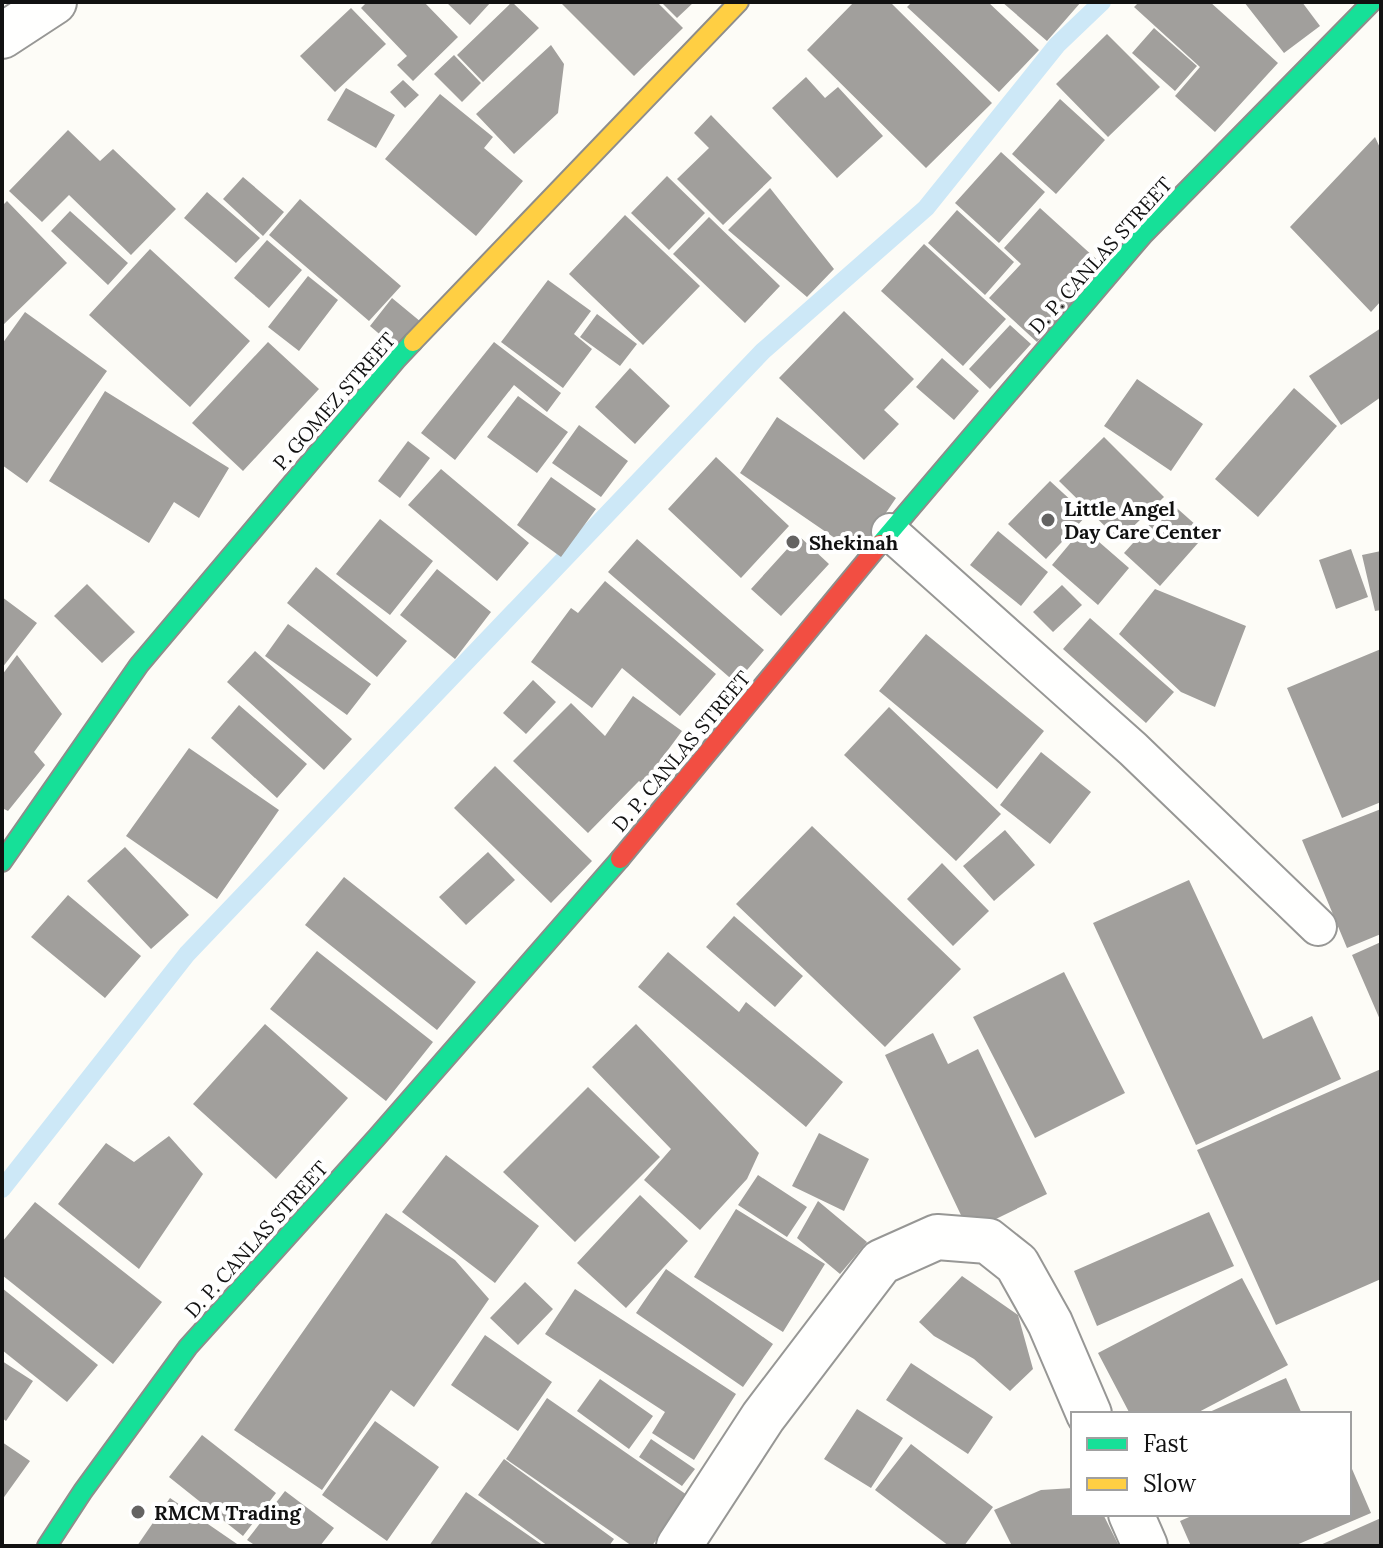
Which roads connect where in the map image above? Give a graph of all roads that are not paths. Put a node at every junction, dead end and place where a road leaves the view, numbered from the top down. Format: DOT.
graph roads {
  1 [pos="54,2"];
  2 [pos="739,2"];
  3 [pos="1372,2"];
  4 [pos="2,36"];
  5 [pos="890,532"];
  6 [pos="2,862"];
  7 [pos="1318,927"];
  8 [pos="1088,1412"];
  9 [pos="1132,1516"];
  10 [pos="47,1546"];
  11 [pos="679,1546"];
  12 [pos="1145,1546"];
  1 -- 4 [label="street"];
  2 -- 6 [label="main road, P. GOMEZ STREET"];
  3 -- 5 [label="main road, D. P. CANLAS STREET"];
  5 -- 7 [label="lane"];
  5 -- 10 [label="main road, D. P. CANLAS STREET"];
  8 -- 11 [label="street"];
  9 -- 12 [label="street"];
}
